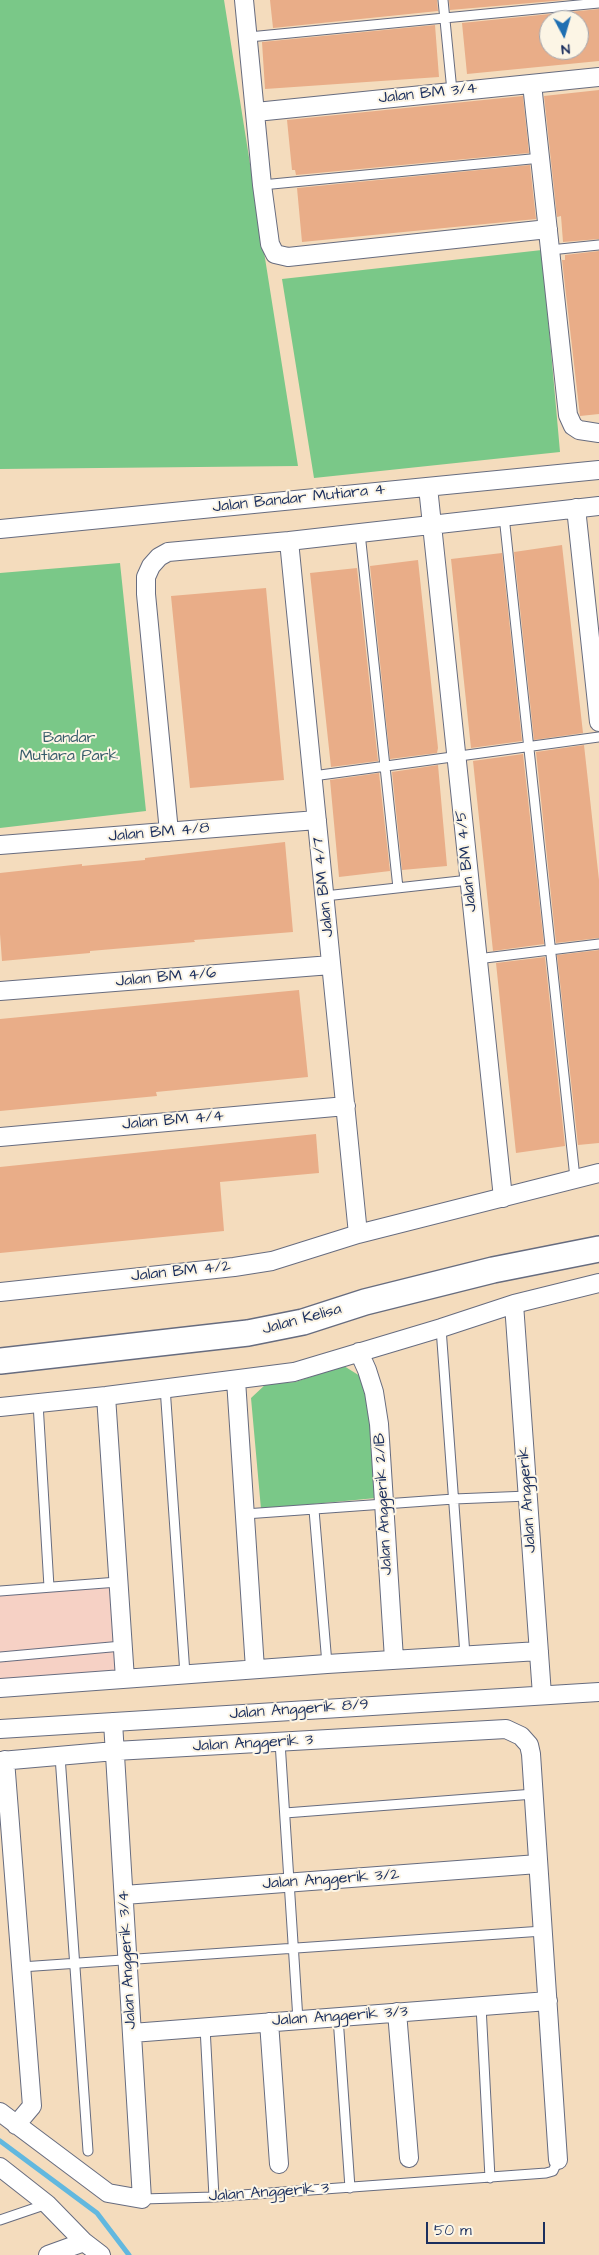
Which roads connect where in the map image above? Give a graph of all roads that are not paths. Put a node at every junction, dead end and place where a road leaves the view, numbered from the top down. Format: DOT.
graph roads {
  1 [pos="244,0"];
  2 [pos="443,0"];
  3 [pos="599,3"];
  4 [pos="445,18"];
  5 [pos="249,37"];
  6 [pos="599,77"];
  7 [pos="532,84"];
  8 [pos="452,91"];
  9 [pos="256,112"];
  10 [pos="541,158"];
  11 [pos="262,185"];
  12 [pos="548,229"];
  13 [pos="599,244"];
  14 [pos="550,250"];
  15 [pos="599,433"];
  16 [pos="599,470"];
  17 [pos="428,487"];
  18 [pos="599,506"];
  19 [pos="576,508"];
  20 [pos="504,516"];
  21 [pos="432,524"];
  22 [pos="0,529"];
  23 [pos="360,533"];
  24 [pos="289,541"];
  25 [pos="599,722"];
  26 [pos="599,737"];
  27 [pos="529,746"];
  28 [pos="456,756"];
  29 [pos="384,766"];
  30 [pos="313,776"];
  31 [pos="317,820"];
  32 [pos="169,832"];
  33 [pos="0,845"];
  34 [pos="469,880"];
  35 [pos="398,888"];
  36 [pos="325,896"];
  37 [pos="599,944"];
  38 [pos="551,950"];
  39 [pos="477,959"];
  40 [pos="332,965"];
  41 [pos="0,991"];
  42 [pos="346,1106"];
  43 [pos="0,1137"];
  44 [pos="599,1173"];
  45 [pos="575,1178"];
  46 [pos="503,1198"];
  47 [pos="358,1234"];
  48 [pos="599,1249"];
  49 [pos="599,1282"];
  50 [pos="0,1292"];
  51 [pos="514,1304"];
  52 [pos="441,1328"];
  53 [pos="359,1352"];
  54 [pos="0,1361"];
  55 [pos="236,1380"];
  56 [pos="165,1387"];
  57 [pos="106,1396"];
  58 [pos="38,1403"];
  59 [pos="0,1406"];
  60 [pos="528,1496"];
  61 [pos="454,1499"];
  62 [pos="383,1504"];
  63 [pos="314,1510"];
  64 [pos="245,1514"];
  65 [pos="118,1582"];
  66 [pos="49,1587"];
  67 [pos="0,1591"];
  68 [pos="122,1646"];
  69 [pos="539,1651"];
  70 [pos="465,1655"];
  71 [pos="0,1657"];
  72 [pos="394,1659"];
  73 [pos="327,1664"];
  74 [pos="255,1669"];
  75 [pos="186,1674"];
  76 [pos="125,1678"];
  77 [pos="0,1688"];
  78 [pos="599,1692"];
  79 [pos="542,1695"];
  80 [pos="114,1722"];
  81 [pos="0,1729"];
  82 [pos="280,1742"];
  83 [pos="115,1751"];
  84 [pos="60,1756"];
  85 [pos="3,1760"];
  86 [pos="534,1794"];
  87 [pos="4,1809"];
  88 [pos="285,1813"];
  89 [pos="6,1857"];
  90 [pos="538,1864"];
  91 [pos="289,1883"];
  92 [pos="124,1895"];
  93 [pos="543,1930"];
  94 [pos="294,1948"];
  95 [pos="128,1960"];
  96 [pos="74,1964"];
  97 [pos="21,1967"];
  98 [pos="548,2001"];
  99 [pos="481,2006"];
  100 [pos="397,2012"];
  101 [pos="338,2017"];
  102 [pos="298,2020"];
  103 [pos="269,2022"];
  104 [pos="205,2027"];
  105 [pos="132,2033"];
  106 [pos="0,2112"];
  107 [pos="16,2125"];
  108 [pos="88,2151"];
  109 [pos="409,2158"];
  110 [pos="558,2160"];
  111 [pos="279,2164"];
  112 [pos="0,2168"];
  113 [pos="490,2178"];
  114 [pos="350,2188"];
  115 [pos="214,2197"];
  116 [pos="142,2199"];
  117 [pos="47,2204"];
  118 [pos="0,2220"];
  119 [pos="84,2242"];
  120 [pos="48,2255"];
  121 [pos="101,2255"];
  1 -- 5 [label="street"];
  2 -- 4 [label="lane"];
  3 -- 4 [label="lane"];
  4 -- 5 [label="lane"];
  4 -- 8 [label="lane"];
  5 -- 9 [label="street"];
  6 -- 7 [label="street, Jalan BM 3/4"];
  7 -- 8 [label="street, Jalan BM 3/4"];
  7 -- 10 [label="street"];
  8 -- 9 [label="street, Jalan BM 3/4"];
  9 -- 11 [label="street"];
  10 -- 11 [label="lane"];
  10 -- 12 [label="street"];
  11 -- 12 [label="street"];
  12 -- 14 [label="street"];
  13 -- 14 [label="lane"];
  14 -- 15 [label="street"];
  16 -- 17 [label="street, Jalan Bandar Mutiara 4"];
  17 -- 21 [label="street, Jalan BM 4/5"];
  17 -- 22 [label="street, Jalan Bandar Mutiara 4"];
  18 -- 19 [label="street"];
  19 -- 20 [label="street"];
  19 -- 25 [label="street"];
  20 -- 21 [label="street"];
  20 -- 27 [label="lane"];
  21 -- 23 [label="street"];
  21 -- 28 [label="street, Jalan BM 4/5"];
  23 -- 24 [label="street"];
  23 -- 29 [label="lane"];
  24 -- 30 [label="street, Jalan BM 4/7"];
  24 -- 32 [label="street"];
  26 -- 27 [label="lane"];
  27 -- 28 [label="lane"];
  27 -- 38 [label="lane"];
  28 -- 29 [label="lane"];
  28 -- 34 [label="street, Jalan BM 4/5"];
  29 -- 30 [label="lane"];
  29 -- 35 [label="lane"];
  30 -- 31 [label="street, Jalan BM 4/7"];
  31 -- 32 [label="street, Jalan BM 4/8"];
  31 -- 36 [label="street, Jalan BM 4/7"];
  32 -- 33 [label="street, Jalan BM 4/8"];
  34 -- 35 [label="lane"];
  34 -- 39 [label="street, Jalan BM 4/5"];
  35 -- 36 [label="lane"];
  36 -- 40 [label="street, Jalan BM 4/7"];
  37 -- 38 [label="lane"];
  38 -- 39 [label="lane"];
  38 -- 45 [label="lane"];
  39 -- 46 [label="street, Jalan BM 4/5"];
  40 -- 41 [label="street, Jalan BM 4/6"];
  40 -- 42 [label="street, Jalan BM 4/7"];
  42 -- 43 [label="street, Jalan BM 4/4"];
  42 -- 47 [label="street, Jalan BM 4/7"];
  44 -- 45 [label="street, Jalan BM 4/2"];
  45 -- 46 [label="street, Jalan BM 4/2"];
  46 -- 47 [label="street, Jalan BM 4/2"];
  47 -- 50 [label="street, Jalan BM 4/2"];
  48 -- 54 [label="main road, Jalan Kelisa"];
  49 -- 51 [label="street"];
  51 -- 52 [label="street"];
  51 -- 60 [label="street, Jalan Anggerik"];
  52 -- 53 [label="street"];
  52 -- 61 [label="lane"];
  53 -- 55 [label="street"];
  53 -- 62 [label="street, Jalan Anggerik 2/1B"];
  55 -- 56 [label="street"];
  55 -- 64 [label="street"];
  56 -- 57 [label="street"];
  56 -- 75 [label="lane"];
  57 -- 58 [label="street"];
  57 -- 65 [label="street"];
  58 -- 59 [label="street"];
  58 -- 66 [label="lane"];
  60 -- 61 [label="lane"];
  60 -- 69 [label="street, Jalan Anggerik"];
  61 -- 62 [label="lane"];
  61 -- 70 [label="lane"];
  62 -- 63 [label="lane"];
  62 -- 72 [label="street, Jalan Anggerik 2/1B"];
  63 -- 64 [label="lane"];
  63 -- 73 [label="lane"];
  64 -- 74 [label="street"];
  65 -- 66 [label="lane"];
  65 -- 68 [label="street"];
  66 -- 67 [label="lane"];
  68 -- 71 [label="lane"];
  68 -- 76 [label="street"];
  69 -- 70 [label="street"];
  69 -- 79 [label="street, Jalan Anggerik"];
  70 -- 72 [label="street"];
  72 -- 73 [label="street"];
  73 -- 74 [label="street"];
  74 -- 75 [label="street"];
  75 -- 76 [label="street"];
  76 -- 77 [label="street"];
  78 -- 79 [label="street, Jalan Anggerik 8/9"];
  79 -- 80 [label="street, Jalan Anggerik 8/9"];
  80 -- 81 [label="street, Jalan Anggerik 8/9"];
  80 -- 83 [label="street, Jalan Anggerik 3/4"];
  82 -- 83 [label="street, Jalan Anggerik 3"];
  82 -- 86 [label="street, Jalan Anggerik 3"];
  82 -- 88 [label="lane"];
  83 -- 84 [label="street, Jalan Anggerik 3"];
  83 -- 92 [label="street, Jalan Anggerik 3/4"];
  84 -- 85 [label="street, Jalan Anggerik 3"];
  84 -- 96 [label="lane"];
  85 -- 87 [label="street"];
  86 -- 88 [label="lane"];
  86 -- 90 [label="street"];
  87 -- 89 [label="street"];
  88 -- 91 [label="lane"];
  89 -- 97 [label="street"];
  90 -- 91 [label="street, Jalan Anggerik 3/2"];
  90 -- 93 [label="street"];
  91 -- 92 [label="street, Jalan Anggerik 3/2"];
  91 -- 94 [label="lane"];
  92 -- 95 [label="street, Jalan Anggerik 3/4"];
  93 -- 94 [label="lane"];
  93 -- 98 [label="street"];
  94 -- 95 [label="lane"];
  94 -- 102 [label="lane"];
  95 -- 96 [label="lane"];
  95 -- 105 [label="street, Jalan Anggerik 3/4"];
  96 -- 97 [label="lane"];
  96 -- 108 [label="lane"];
  97 -- 107 [label="street"];
  98 -- 99 [label="street, Jalan Anggerik 3/3"];
  98 -- 110 [label="street"];
  99 -- 100 [label="street, Jalan Anggerik 3/3"];
  99 -- 113 [label="lane"];
  100 -- 101 [label="street, Jalan Anggerik 3/3"];
  100 -- 109 [label="street"];
  101 -- 102 [label="street, Jalan Anggerik 3/3"];
  101 -- 114 [label="lane"];
  102 -- 103 [label="street, Jalan Anggerik 3/3"];
  103 -- 104 [label="street, Jalan Anggerik 3/3"];
  103 -- 111 [label="street"];
  104 -- 105 [label="street, Jalan Anggerik 3/3"];
  104 -- 115 [label="lane"];
  105 -- 116 [label="street, Jalan Anggerik 3/4"];
  106 -- 107 [label="street, Jalan Anggerik 3"];
  107 -- 116 [label="street, Jalan Anggerik 3"];
  110 -- 113 [label="lane, Jalan Anggerik 3"];
  112 -- 117 [label="street"];
  113 -- 114 [label="lane, Jalan Anggerik 3"];
  114 -- 115 [label="lane, Jalan Anggerik 3"];
  115 -- 116 [label="lane, Jalan Anggerik 3"];
  117 -- 118 [label="lane"];
  117 -- 119 [label="street"];
  119 -- 120 [label="street"];
  119 -- 121 [label="street"];
}
